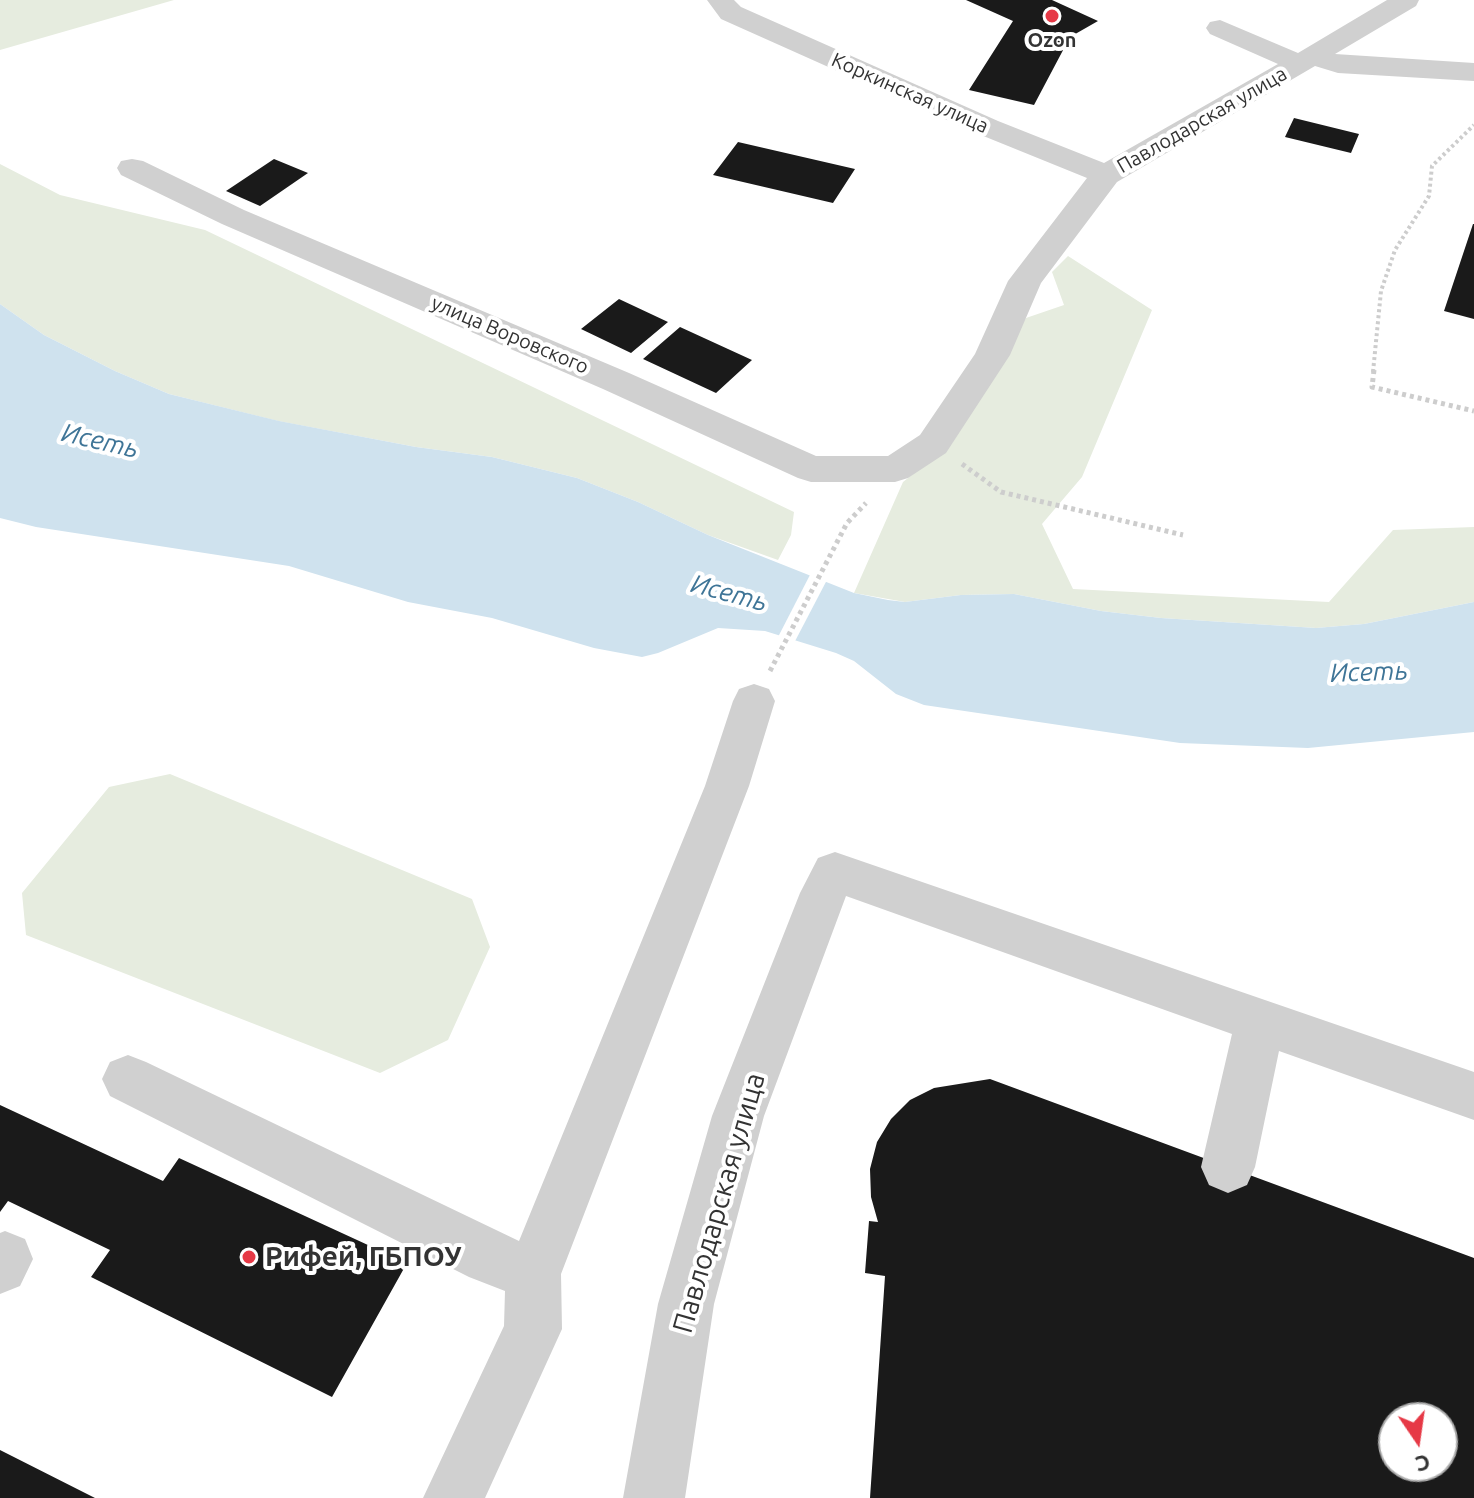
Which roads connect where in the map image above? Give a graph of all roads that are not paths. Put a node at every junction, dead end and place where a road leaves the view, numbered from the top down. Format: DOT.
graph roads {
  1 [pos="720,0"];
  2 [pos="1406,0"];
  3 [pos="1220,28"];
  4 [pos="1307,60"];
  5 [pos="1474,72"];
  6 [pos="132,168"];
  7 [pos="1106,175"];
  8 [pos="895,469"];
  9 [pos="754,701"];
  10 [pos="1260,1021"];
  11 [pos="128,1079"];
  12 [pos="1474,1096"];
  13 [pos="1228,1167"];
  14 [pos="533,1302"];
  15 [pos="454,1498"];
  16 [pos="654,1498"];
  1 -- 7 [label="street, Коркинская улица"];
  2 -- 4 [label="street, Павлодарская улица"];
  3 -- 4 [label="street"];
  4 -- 5 [label="street"];
  4 -- 7 [label="street, Павлодарская улица"];
  6 -- 8 [label="street, улица Воровского"];
  7 -- 8 [label="street, Павлодарская улица"];
  9 -- 14 [label="street"];
  10 -- 12 [label="street"];
  10 -- 13 [label="street"];
  10 -- 16 [label="street, Павлодарская улица"];
  11 -- 14 [label="street"];
  14 -- 15 [label="street"];
}
